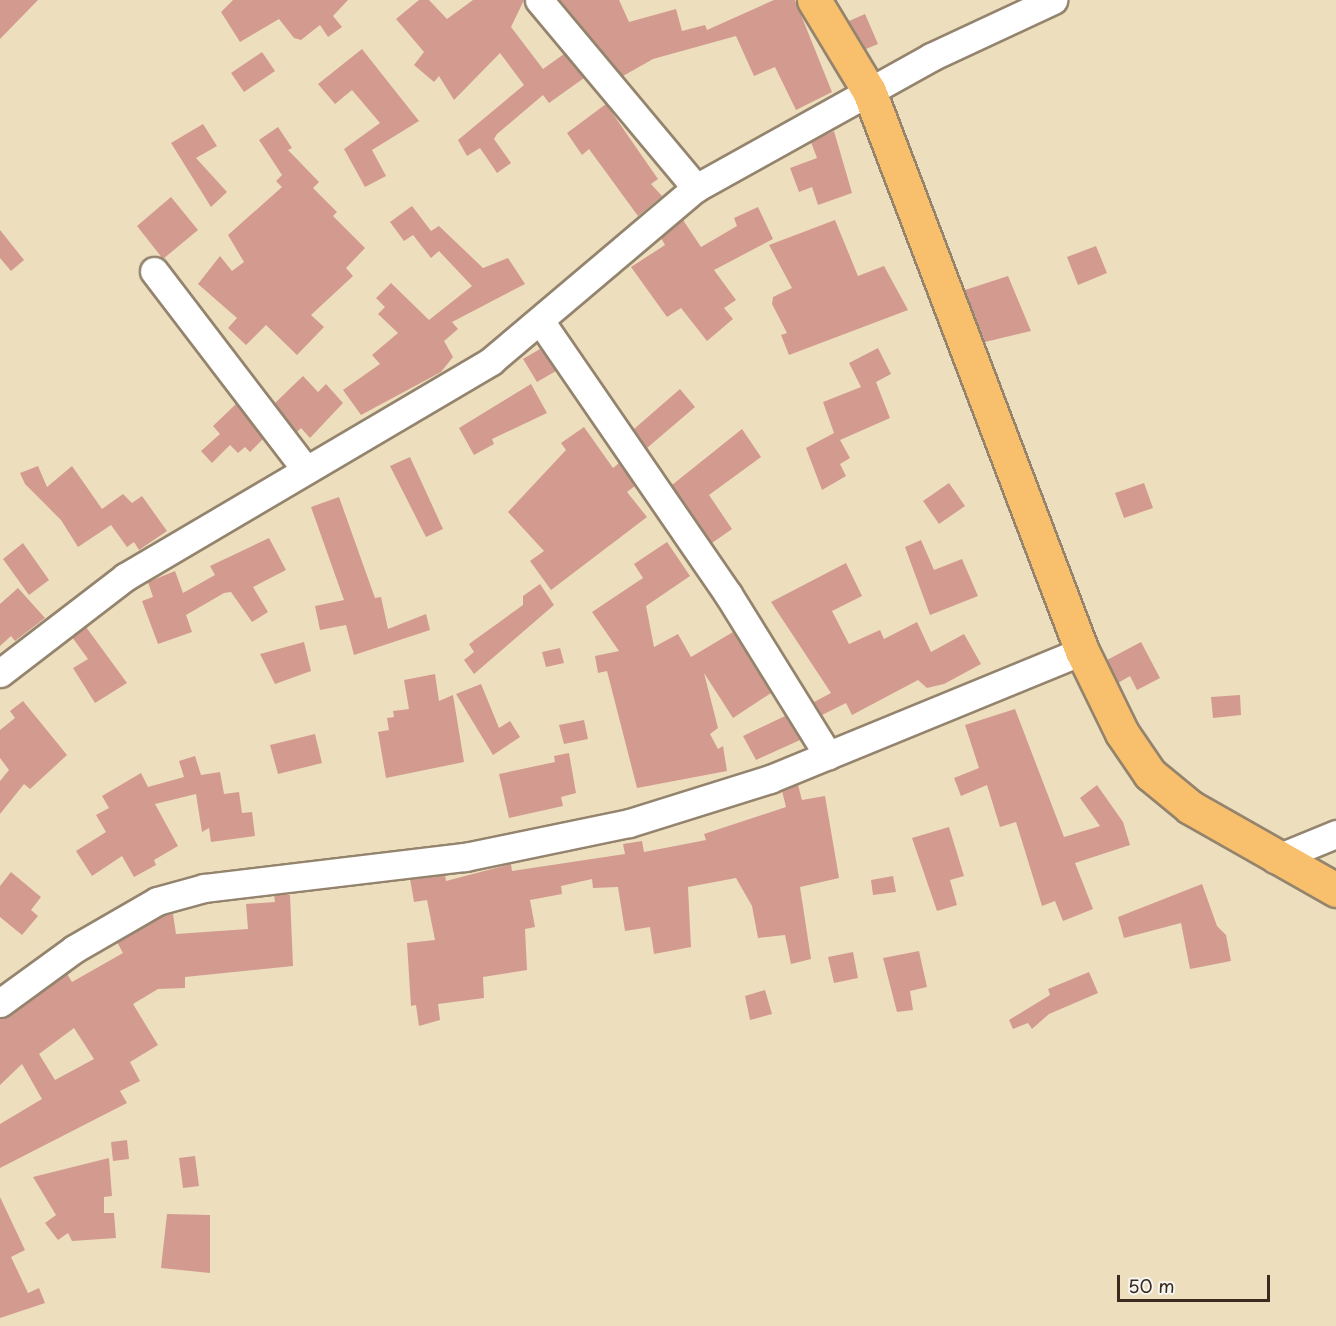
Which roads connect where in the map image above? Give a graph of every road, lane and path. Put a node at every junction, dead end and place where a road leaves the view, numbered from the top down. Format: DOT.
graph roads {
  1 [pos="539,0"];
  2 [pos="814,0"];
  3 [pos="1053,0"];
  4 [pos="869,91"];
  5 [pos="696,188"];
  6 [pos="154,271"];
  7 [pos="541,322"];
  8 [pos="306,470"];
  9 [pos="1082,651"];
  10 [pos="0,673"];
  11 [pos="828,755"];
  12 [pos="1336,834"];
  13 [pos="1275,860"];
  14 [pos="1336,890"];
  15 [pos="0,1003"];
  1 -- 5 [label="street"];
  2 -- 4 [label="main road"];
  3 -- 4 [label="street"];
  4 -- 5 [label="street"];
  4 -- 9 [label="main road"];
  5 -- 7 [label="street"];
  6 -- 8 [label="street"];
  7 -- 8 [label="street"];
  7 -- 11 [label="street"];
  8 -- 10 [label="street"];
  9 -- 11 [label="street"];
  9 -- 13 [label="main road"];
  11 -- 15 [label="street"];
  12 -- 13 [label="street"];
  13 -- 14 [label="main road"];
}
